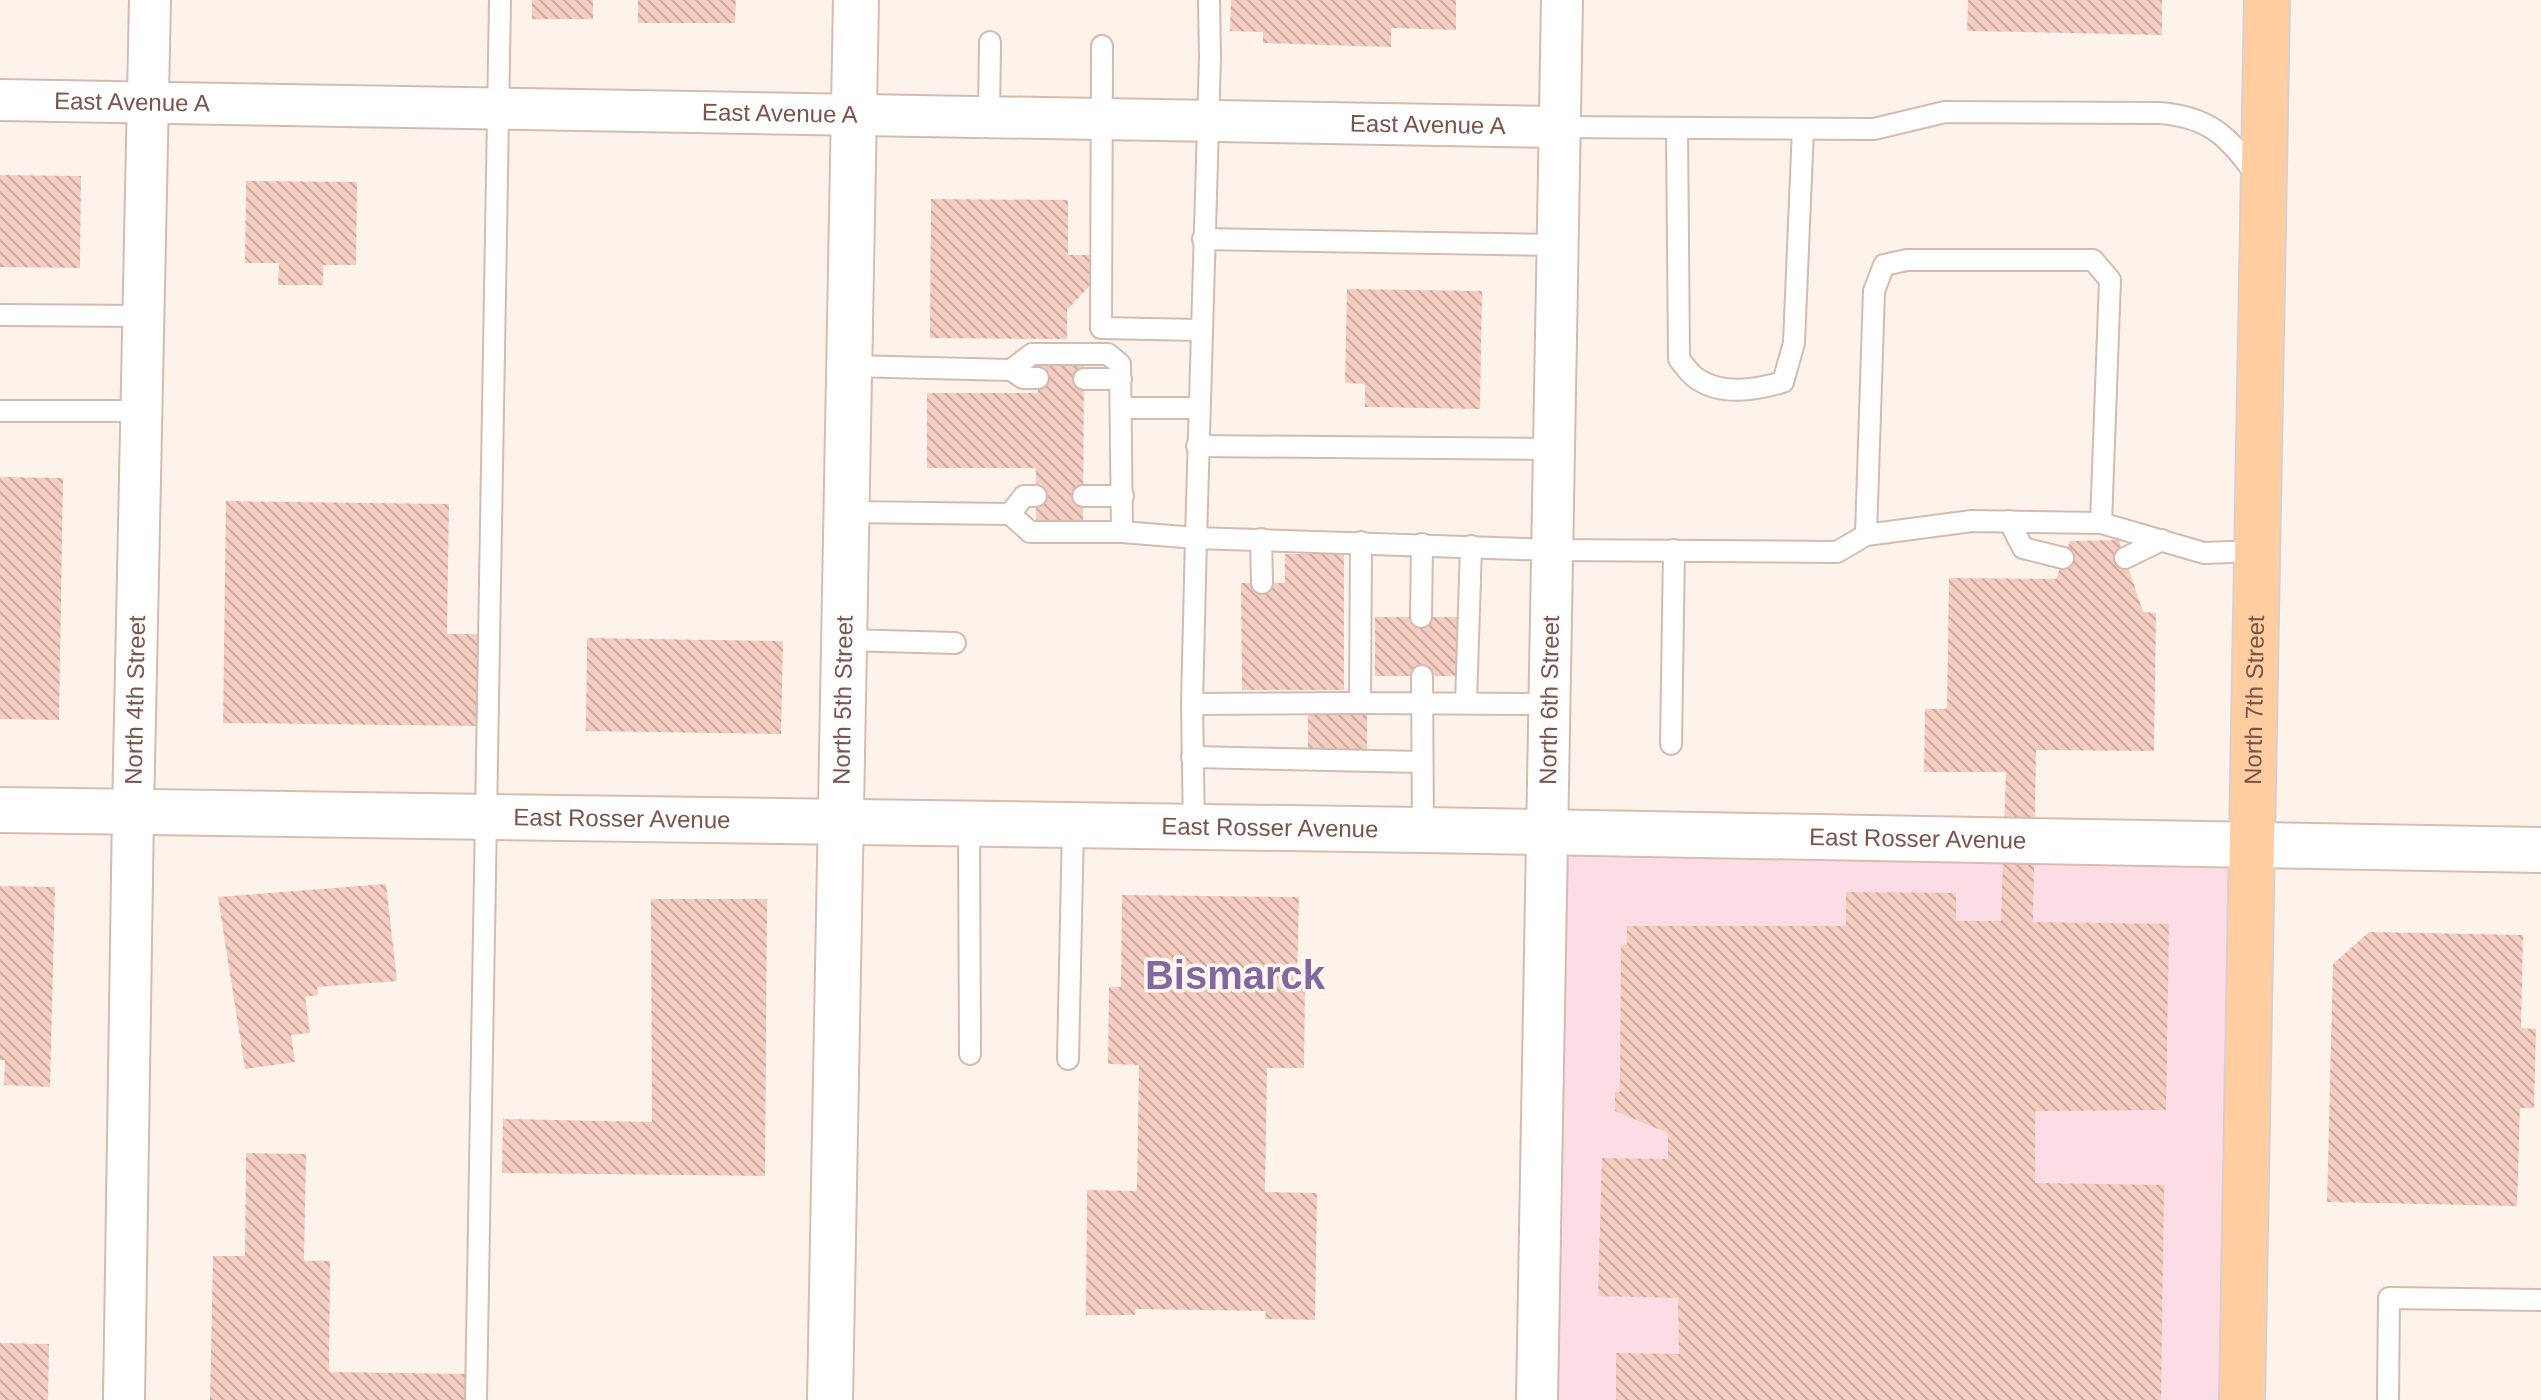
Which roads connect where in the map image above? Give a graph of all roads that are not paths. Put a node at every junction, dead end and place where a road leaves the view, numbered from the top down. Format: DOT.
graph roads {
  1 [pos="150,0"];
  2 [pos="500,0"];
  3 [pos="856,0"];
  4 [pos="1209,0"];
  5 [pos="1562,0"];
  6 [pos="2267,0"];
  7 [pos="990,42"];
  8 [pos="1102,46"];
  9 [pos="0,100"];
  10 [pos="148,102"];
  11 [pos="499,107"];
  12 [pos="854,113"];
  13 [pos="989,116"];
  14 [pos="1102,118"];
  15 [pos="1208,120"];
  16 [pos="1559,127"];
  17 [pos="1677,128"];
  18 [pos="1803,129"];
  19 [pos="2264,186"];
  20 [pos="1203,239"];
  21 [pos="1557,245"];
  22 [pos="0,315"];
  23 [pos="144,316"];
  24 [pos="1200,330"];
  25 [pos="850,366"];
  26 [pos="1011,370"];
  27 [pos="1038,378"];
  28 [pos="1084,379"];
  29 [pos="1121,379"];
  30 [pos="1122,408"];
  31 [pos="1198,408"];
  32 [pos="0,411"];
  33 [pos="141,411"];
  34 [pos="1197,446"];
  35 [pos="1554,449"];
  36 [pos="1036,496"];
  37 [pos="1083,496"];
  38 [pos="1123,496"];
  39 [pos="847,512"];
  40 [pos="1010,514"];
  41 [pos="2009,521"];
  42 [pos="2101,523"];
  43 [pos="1122,532"];
  44 [pos="1866,535"];
  45 [pos="1196,538"];
  46 [pos="1261,539"];
  47 [pos="2162,540"];
  48 [pos="1361,542"];
  49 [pos="1422,544"];
  50 [pos="1471,546"];
  51 [pos="1552,550"];
  52 [pos="1674,550"];
  53 [pos="2257,551"];
  54 [pos="2063,558"];
  55 [pos="2125,558"];
  56 [pos="1262,583"];
  57 [pos="1421,617"];
  58 [pos="845,640"];
  59 [pos="955,643"];
  60 [pos="1422,676"];
  61 [pos="1360,703"];
  62 [pos="1421,703"];
  63 [pos="1466,703"];
  64 [pos="1192,704"];
  65 [pos="1549,704"];
  66 [pos="1671,744"];
  67 [pos="1192,757"];
  68 [pos="1421,762"];
  69 [pos="0,810"];
  70 [pos="133,812"];
  71 [pos="487,816"];
  72 [pos="842,822"];
  73 [pos="969,825"];
  74 [pos="1073,826"];
  75 [pos="1194,828"];
  76 [pos="1423,830"];
  77 [pos="1547,832"];
  78 [pos="2252,845"];
  79 [pos="2541,850"];
  80 [pos="970,1054"];
  81 [pos="1068,1059"];
  82 [pos="2541,1300"];
  83 [pos="124,1400"];
  84 [pos="476,1400"];
  85 [pos="830,1400"];
  86 [pos="1537,1400"];
  87 [pos="2242,1400"];
  88 [pos="2388,1400"];
  1 -- 10 [label="street, North 4th Street"];
  2 -- 11 [label="lane"];
  3 -- 12 [label="street, North 5th Street"];
  4 -- 15 [label="lane"];
  5 -- 16 [label="street, North 6th Street"];
  6 -- 19 [label="main road, North 7th Street"];
  7 -- 13 [label="lane"];
  8 -- 14 [label="lane"];
  9 -- 10 [label="street, East Avenue A"];
  10 -- 11 [label="street, East Avenue A"];
  10 -- 23 [label="street, North 4th Street"];
  11 -- 12 [label="street, East Avenue A"];
  11 -- 71 [label="lane"];
  12 -- 13 [label="street, East Avenue A"];
  12 -- 25 [label="street, North 5th Street"];
  13 -- 14 [label="street, East Avenue A"];
  14 -- 15 [label="street, East Avenue A"];
  14 -- 24 [label="lane"];
  15 -- 16 [label="street, East Avenue A"];
  15 -- 20 [label="lane"];
  16 -- 17 [label="lane"];
  16 -- 21 [label="street, North 6th Street"];
  17 -- 18 [label="lane"];
  17 -- 18 [label="lane"];
  18 -- 19 [label="lane"];
  19 -- 53 [label="main road, North 7th Street"];
  20 -- 21 [label="lane"];
  20 -- 24 [label="lane"];
  21 -- 35 [label="street, North 6th Street"];
  22 -- 23 [label="lane"];
  23 -- 33 [label="street, North 4th Street"];
  24 -- 31 [label="lane"];
  25 -- 26 [label="lane"];
  25 -- 39 [label="street, North 5th Street"];
  26 -- 27 [label="lane"];
  26 -- 29 [label="lane"];
  28 -- 29 [label="lane"];
  29 -- 30 [label="lane"];
  30 -- 31 [label="lane"];
  30 -- 38 [label="lane"];
  31 -- 34 [label="lane"];
  32 -- 33 [label="lane"];
  33 -- 70 [label="street, North 4th Street"];
  34 -- 35 [label="lane"];
  34 -- 45 [label="lane"];
  35 -- 51 [label="street, North 6th Street"];
  36 -- 40 [label="lane"];
  37 -- 38 [label="lane"];
  38 -- 43 [label="lane"];
  39 -- 40 [label="lane"];
  39 -- 58 [label="street, North 5th Street"];
  40 -- 43 [label="lane"];
  41 -- 42 [label="lane"];
  41 -- 44 [label="lane"];
  41 -- 54 [label="lane"];
  42 -- 44 [label="lane"];
  42 -- 47 [label="lane"];
  43 -- 45 [label="lane"];
  44 -- 52 [label="lane"];
  45 -- 46 [label="lane"];
  45 -- 64 [label="lane"];
  46 -- 48 [label="lane"];
  46 -- 56 [label="lane"];
  47 -- 53 [label="lane"];
  47 -- 55 [label="lane"];
  48 -- 49 [label="lane"];
  48 -- 61 [label="lane"];
  49 -- 50 [label="lane"];
  49 -- 57 [label="lane"];
  50 -- 51 [label="lane"];
  50 -- 63 [label="lane"];
  51 -- 52 [label="lane"];
  51 -- 65 [label="street, North 6th Street"];
  52 -- 66 [label="lane"];
  53 -- 78 [label="main road, North 7th Street"];
  58 -- 59 [label="lane"];
  58 -- 72 [label="street, North 5th Street"];
  60 -- 62 [label="lane"];
  61 -- 62 [label="lane"];
  61 -- 64 [label="lane"];
  62 -- 63 [label="lane"];
  62 -- 68 [label="lane"];
  63 -- 65 [label="lane"];
  64 -- 67 [label="lane"];
  65 -- 77 [label="street, North 6th Street"];
  67 -- 68 [label="lane"];
  67 -- 75 [label="lane"];
  68 -- 76 [label="lane"];
  69 -- 70 [label="street, East Rosser Avenue"];
  70 -- 71 [label="street, East Rosser Avenue"];
  70 -- 83 [label="street, North 4th Street"];
  71 -- 72 [label="street, East Rosser Avenue"];
  71 -- 84 [label="lane"];
  72 -- 73 [label="street, East Rosser Avenue"];
  72 -- 85 [label="street, North 5th Street"];
  73 -- 74 [label="street, East Rosser Avenue"];
  73 -- 80 [label="lane"];
  74 -- 75 [label="street, East Rosser Avenue"];
  74 -- 81 [label="lane"];
  75 -- 76 [label="street, East Rosser Avenue"];
  76 -- 77 [label="street, East Rosser Avenue"];
  77 -- 78 [label="street, East Rosser Avenue"];
  77 -- 86 [label="street, North 6th Street"];
  78 -- 79 [label="street, East Rosser Avenue"];
  78 -- 87 [label="main road, North 7th Street"];
  82 -- 88 [label="lane"];
}
